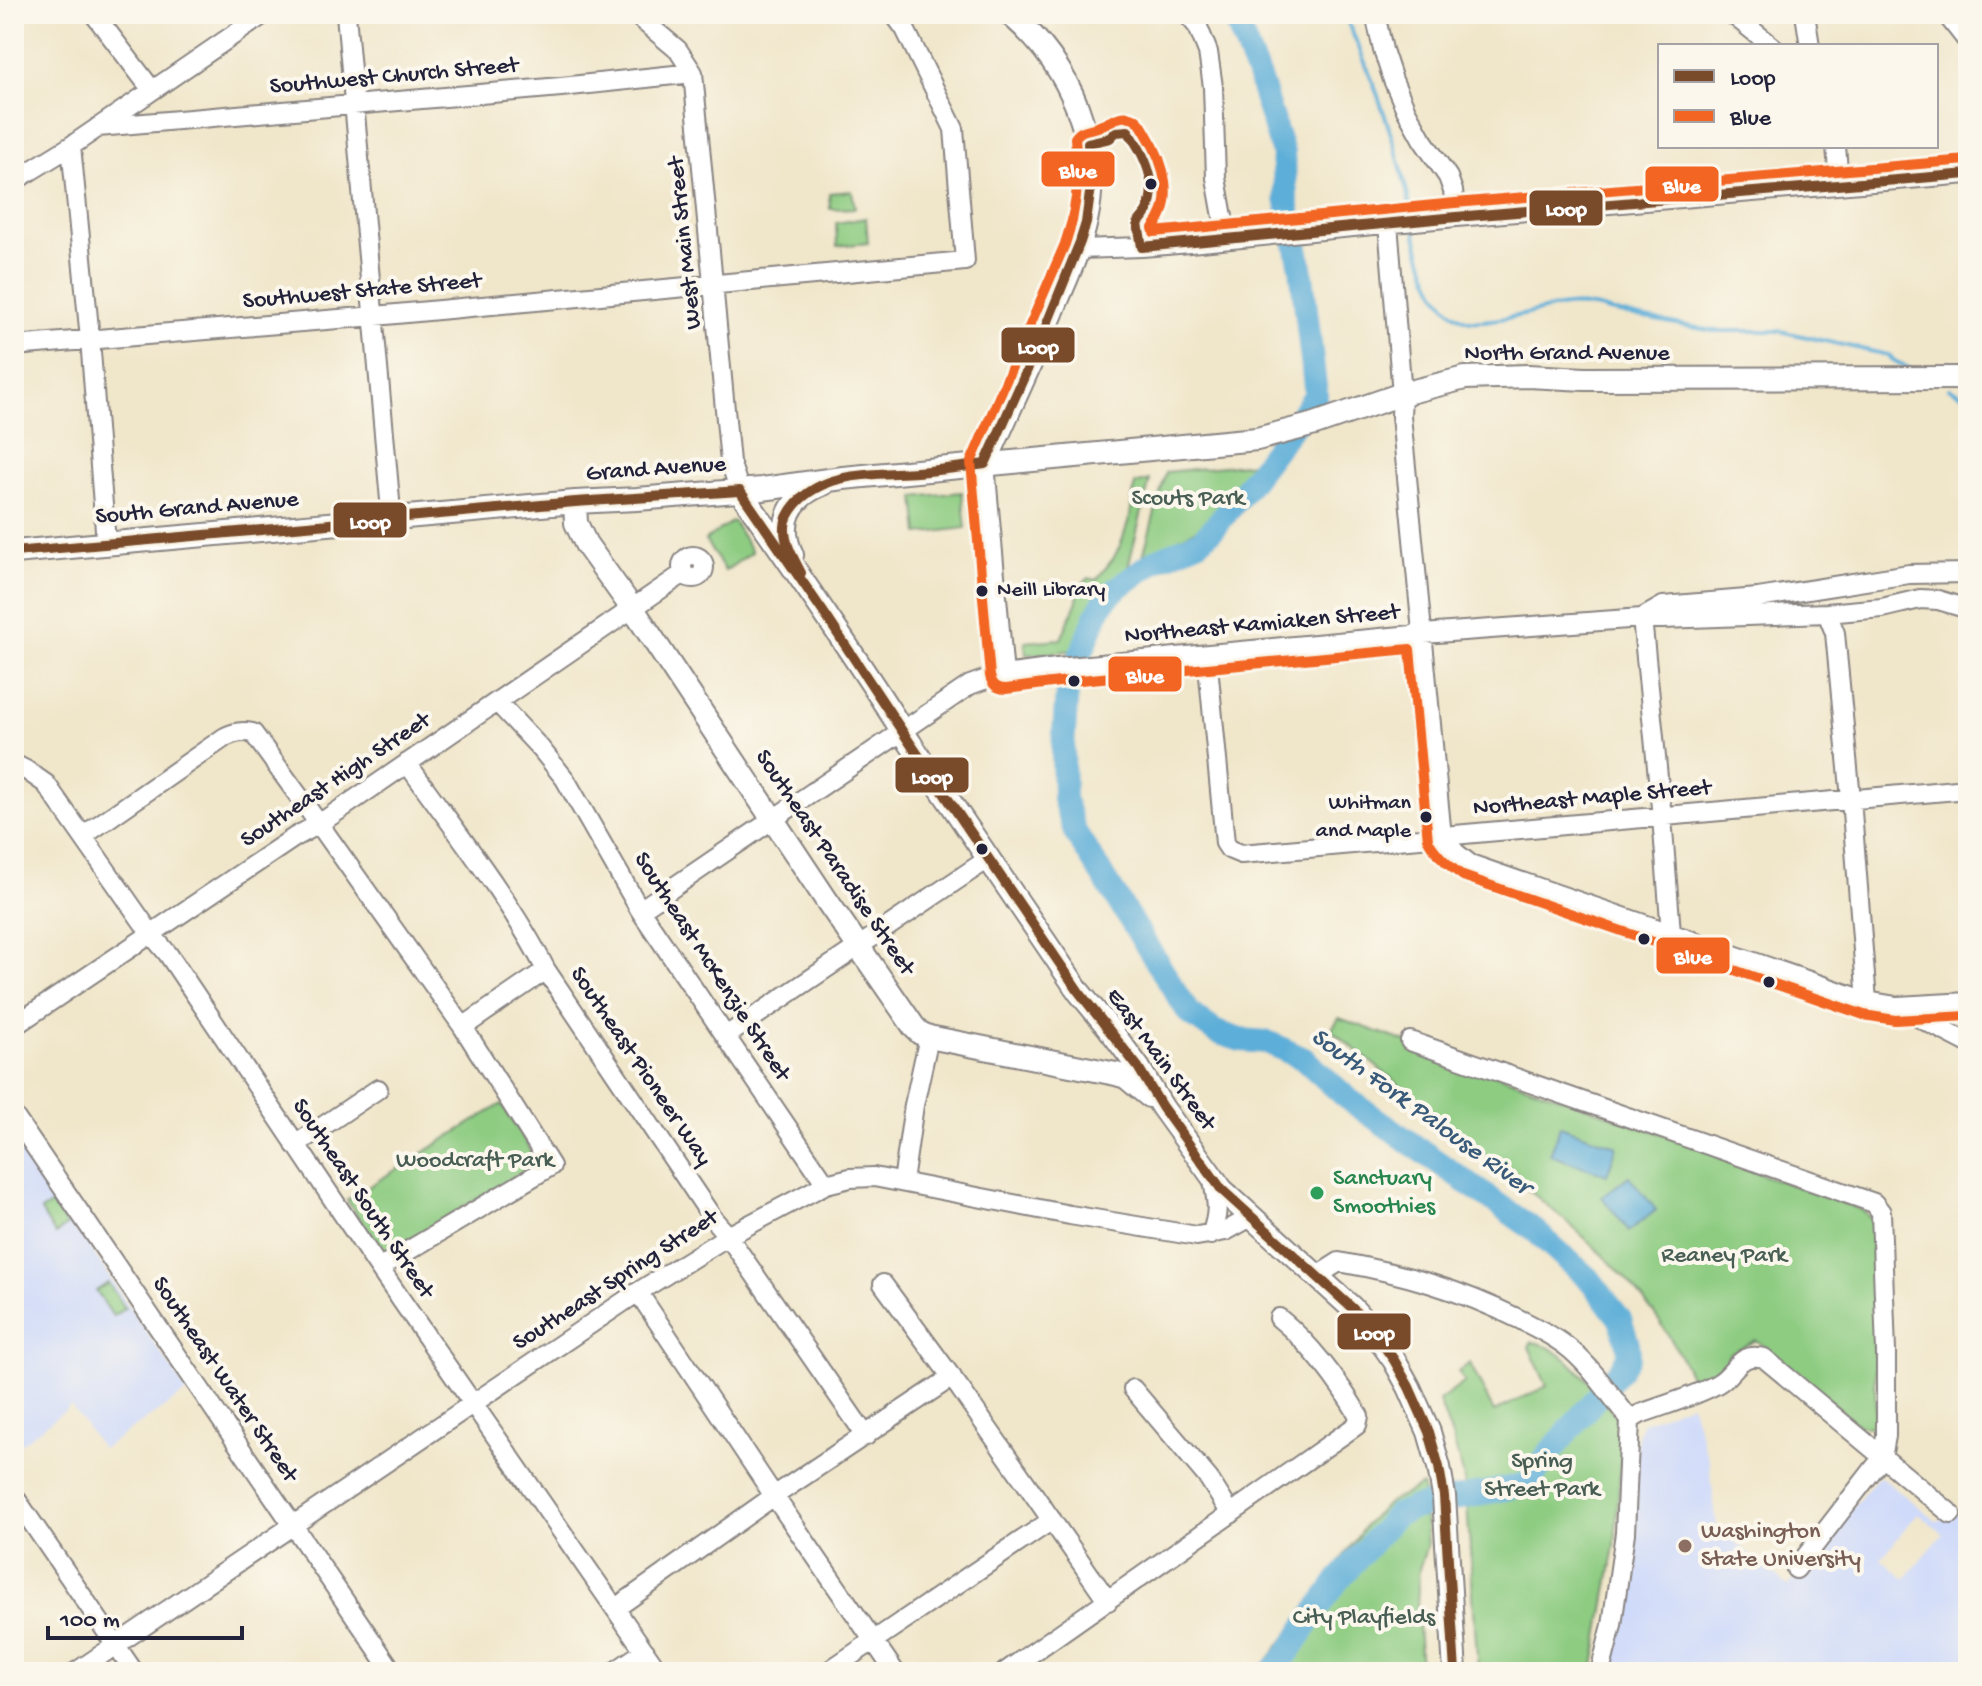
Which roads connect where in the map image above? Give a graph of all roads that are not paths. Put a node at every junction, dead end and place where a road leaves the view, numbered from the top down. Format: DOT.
graph roads {
  1 [pos="94,14"];
  2 [pos="264,14"];
  3 [pos="346,14"];
  4 [pos="635,14"];
  5 [pos="894,14"];
  6 [pos="1010,14"];
  7 [pos="1187,14"];
  8 [pos="1375,14"];
  9 [pos="1732,14"];
  10 [pos="1805,14"];
  11 [pos="1946,14"];
  12 [pos="1968,42"];
  13 [pos="1770,44"];
  14 [pos="1810,44"];
  15 [pos="693,73"];
  16 [pos="152,90"];
  17 [pos="355,105"];
  18 [pos="98,127"];
  19 [pos="71,146"];
  20 [pos="1836,148"];
  21 [pos="1968,174"];
  22 [pos="14,181"];
  23 [pos="1839,183"];
  24 [pos="1456,217"];
  25 [pos="1394,223"];
  26 [pos="1227,239"];
  27 [pos="1078,249"];
  28 [pos="714,284"];
  29 [pos="375,316"];
  30 [pos="90,339"];
  31 [pos="14,346"];
  32 [pos="1967,378"];
  33 [pos="1402,394"];
  34 [pos="985,464"];
  35 [pos="843,478"];
  36 [pos="740,491"];
  37 [pos="390,500"];
  38 [pos="575,502"];
  39 [pos="106,543"];
  40 [pos="14,552"];
  41 [pos="684,573"];
  42 [pos="1968,573"];
  43 [pos="812,593"];
  44 [pos="632,609"];
  45 [pos="1968,609"];
  46 [pos="1827,613"];
  47 [pos="1642,618"];
  48 [pos="1423,634"];
  49 [pos="1207,655"];
  50 [pos="1004,675"];
  51 [pos="497,702"];
  52 [pos="902,731"];
  53 [pos="407,763"];
  54 [pos="14,764"];
  55 [pos="1968,789"];
  56 [pos="1851,799"];
  57 [pos="1662,817"];
  58 [pos="773,820"];
  59 [pos="319,824"];
  60 [pos="83,836"];
  61 [pos="1442,837"];
  62 [pos="988,859"];
  63 [pos="640,910"];
  64 [pos="1671,933"];
  65 [pos="151,934"];
  66 [pos="858,947"];
  67 [pos="546,970"];
  68 [pos="1867,1001"];
  69 [pos="1968,1002"];
  70 [pos="1896,1006"];
  71 [pos="1100,1018"];
  72 [pos="14,1026"];
  73 [pos="463,1027"];
  74 [pos="726,1036"];
  75 [pos="929,1037"];
  76 [pos="1410,1041"];
  77 [pos="1968,1043"];
  78 [pos="1099,1069"];
  79 [pos="378,1089"];
  80 [pos="1162,1107"];
  81 [pos="14,1116"];
  82 [pos="295,1145"];
  83 [pos="1212,1176"];
  84 [pos="903,1182"];
  85 [pos="826,1184"];
  86 [pos="1251,1217"];
  87 [pos="1211,1235"];
  88 [pos="728,1236"];
  89 [pos="379,1268"];
  90 [pos="1317,1276"];
  91 [pos="883,1284"];
  92 [pos="638,1292"];
  93 [pos="1279,1318"];
  94 [pos="952,1377"];
  95 [pos="1133,1389"];
  96 [pos="473,1402"];
  97 [pos="1630,1420"];
  98 [pos="866,1436"];
  99 [pos="1882,1458"];
  100 [pos="14,1496"];
  101 [pos="774,1496"];
  102 [pos="1231,1514"];
  103 [pos="1951,1514"];
  104 [pos="1052,1520"];
  105 [pos="294,1525"];
  106 [pos="1796,1569"];
  107 [pos="1108,1601"];
  108 [pos="616,1608"];
  109 [pos="873,1640"];
  110 [pos="115,1645"];
  111 [pos="645,1651"];
  112 [pos="76,1672"];
  113 [pos="134,1672"];
  114 [pos="393,1672"];
  115 [pos="614,1672"];
  116 [pos="659,1672"];
  117 [pos="827,1672"];
  118 [pos="895,1672"];
  119 [pos="1005,1672"];
  120 [pos="1455,1672"];
  121 [pos="1600,1672"];
  1 -- 16 [label="street"];
  2 -- 16 [label="street"];
  3 -- 17 [label="street"];
  4 -- 15 [label="street"];
  5 -- 28 [label="street, Southwest State Street"];
  6 -- 27 [label="main road"];
  7 -- 26 [label="street"];
  8 -- 24 [label="street"];
  9 -- 13 [label="street"];
  10 -- 14 [label="street"];
  11 -- 12 [label="street"];
  15 -- 17 [label="street, Southwest Church Street"];
  15 -- 28 [label="street, West Main Street"];
  16 -- 18 [label="street"];
  17 -- 18 [label="street, Southwest Church Street"];
  17 -- 29 [label="street"];
  18 -- 19 [label="street"];
  19 -- 22 [label="street"];
  19 -- 30 [label="street"];
  20 -- 23 [label="street"];
  21 -- 23 [label="street"];
  23 -- 24 [label="street"];
  24 -- 25 [label="street"];
  25 -- 26 [label="street"];
  25 -- 33 [label="street"];
  26 -- 27 [label="street"];
  27 -- 34 [label="main road"];
  28 -- 29 [label="street, Southwest State Street"];
  28 -- 36 [label="street, West Main Street"];
  29 -- 30 [label="street, Southwest State Street"];
  29 -- 37 [label="street"];
  30 -- 31 [label="street, Southwest State Street"];
  30 -- 39 [label="street"];
  32 -- 33 [label="main road, North Grand Avenue"];
  33 -- 34 [label="main road, North Grand Avenue"];
  33 -- 48 [label="street"];
  34 -- 35 [label="main road"];
  34 -- 50 [label="street"];
  35 -- 36 [label="main road"];
  35 -- 43 [label="main road"];
  36 -- 38 [label="main road, Grand Avenue"];
  36 -- 43 [label="main road, East Main Street"];
  38 -- 39 [label="main road, South Grand Avenue"];
  38 -- 44 [label="main road, Southeast Paradise Street"];
  39 -- 40 [label="main road, South Grand Avenue"];
  41 -- 44 [label="street, Southeast High Street"];
  42 -- 47 [label="street, Northeast Kamiaken Street"];
  43 -- 52 [label="main road, East Main Street"];
  44 -- 51 [label="street, Southeast High Street"];
  44 -- 58 [label="main road, Southeast Paradise Street"];
  45 -- 46 [label="street, Northeast Kamiaken Street"];
  46 -- 47 [label="street, Northeast Kamiaken Street"];
  46 -- 56 [label="street"];
  47 -- 48 [label="street, Northeast Kamiaken Street"];
  47 -- 57 [label="street"];
  48 -- 49 [label="street, Northeast Kamiaken Street"];
  48 -- 61 [label="street"];
  49 -- 50 [label="street, Northeast Kamiaken Street"];
  49 -- 61 [label="street, Northeast Maple Street"];
  50 -- 52 [label="street, Northeast Kamiaken Street"];
  51 -- 53 [label="street, Southeast High Street"];
  51 -- 63 [label="street, Southeast McKenzie Street"];
  52 -- 58 [label="street, Northeast Kamiaken Street"];
  52 -- 62 [label="main road, East Main Street"];
  53 -- 59 [label="street, Southeast High Street"];
  53 -- 67 [label="street, Southeast Pioneer Way"];
  54 -- 60 [label="street, Southeast South Street"];
  55 -- 56 [label="street, Northeast Maple Street"];
  56 -- 57 [label="street, Northeast Maple Street"];
  56 -- 68 [label="street"];
  57 -- 61 [label="street, Northeast Maple Street"];
  57 -- 64 [label="street"];
  58 -- 63 [label="street, Northeast Kamiaken Street"];
  58 -- 66 [label="main road, Southeast Paradise Street"];
  59 -- 60 [label="street"];
  59 -- 65 [label="street, Southeast High Street"];
  59 -- 73 [label="street"];
  60 -- 65 [label="street, Southeast South Street"];
  61 -- 64 [label="street"];
  62 -- 66 [label="street"];
  62 -- 71 [label="main road, East Main Street"];
  63 -- 74 [label="street, Southeast McKenzie Street"];
  64 -- 68 [label="street"];
  65 -- 72 [label="street, Southeast High Street"];
  65 -- 82 [label="street, Southeast South Street"];
  66 -- 74 [label="street"];
  66 -- 75 [label="main road, Southeast Paradise Street"];
  67 -- 73 [label="street"];
  67 -- 88 [label="street, Southeast Pioneer Way"];
  68 -- 70 [label="street"];
  69 -- 70 [label="street"];
  70 -- 77 [label="street"];
  71 -- 78 [label="main road"];
  71 -- 80 [label="main road, East Main Street"];
  73 -- 89 [label="street"];
  74 -- 85 [label="street, Southeast McKenzie Street"];
  75 -- 78 [label="main road"];
  75 -- 84 [label="street"];
  76 -- 99 [label="street"];
  78 -- 80 [label="main road"];
  79 -- 82 [label="street"];
  80 -- 83 [label="main road, East Main Street"];
  81 -- 105 [label="street, Southeast Water Street"];
  82 -- 89 [label="street, Southeast South Street"];
  83 -- 86 [label="main road, East Main Street"];
  83 -- 87 [label="street"];
  84 -- 85 [label="street, Southeast Spring Street"];
  84 -- 87 [label="street, Southeast Spring Street"];
  85 -- 88 [label="street, Southeast Spring Street"];
  86 -- 87 [label="street, Southeast Spring Street"];
  86 -- 90 [label="main road, East Main Street"];
  88 -- 92 [label="street, Southeast Spring Street"];
  88 -- 98 [label="street, Southeast Pioneer Way"];
  89 -- 96 [label="street, Southeast South Street"];
  90 -- 97 [label="street"];
  90 -- 120 [label="main road, East Main Street"];
  91 -- 94 [label="street"];
  92 -- 96 [label="street, Southeast Spring Street"];
  92 -- 101 [label="street"];
  93 -- 102 [label="street"];
  94 -- 98 [label="street"];
  94 -- 104 [label="street"];
  95 -- 102 [label="street"];
  96 -- 105 [label="street, Southeast Spring Street"];
  96 -- 108 [label="street, Southeast South Street"];
  97 -- 99 [label="street"];
  97 -- 121 [label="street"];
  98 -- 101 [label="street"];
  99 -- 103 [label="street"];
  99 -- 106 [label="street"];
  100 -- 110 [label="street"];
  101 -- 108 [label="street"];
  101 -- 109 [label="street"];
  102 -- 107 [label="street"];
  104 -- 107 [label="street"];
  104 -- 109 [label="street"];
  105 -- 110 [label="street, Southeast Spring Street"];
  105 -- 114 [label="street, Southeast Water Street"];
  107 -- 119 [label="street"];
  108 -- 111 [label="street, Southeast South Street"];
  109 -- 117 [label="street"];
  109 -- 118 [label="street"];
  110 -- 112 [label="street, Southeast Spring Street"];
  110 -- 113 [label="street"];
  111 -- 115 [label="street"];
  111 -- 116 [label="street, Southeast South Street"];
}
